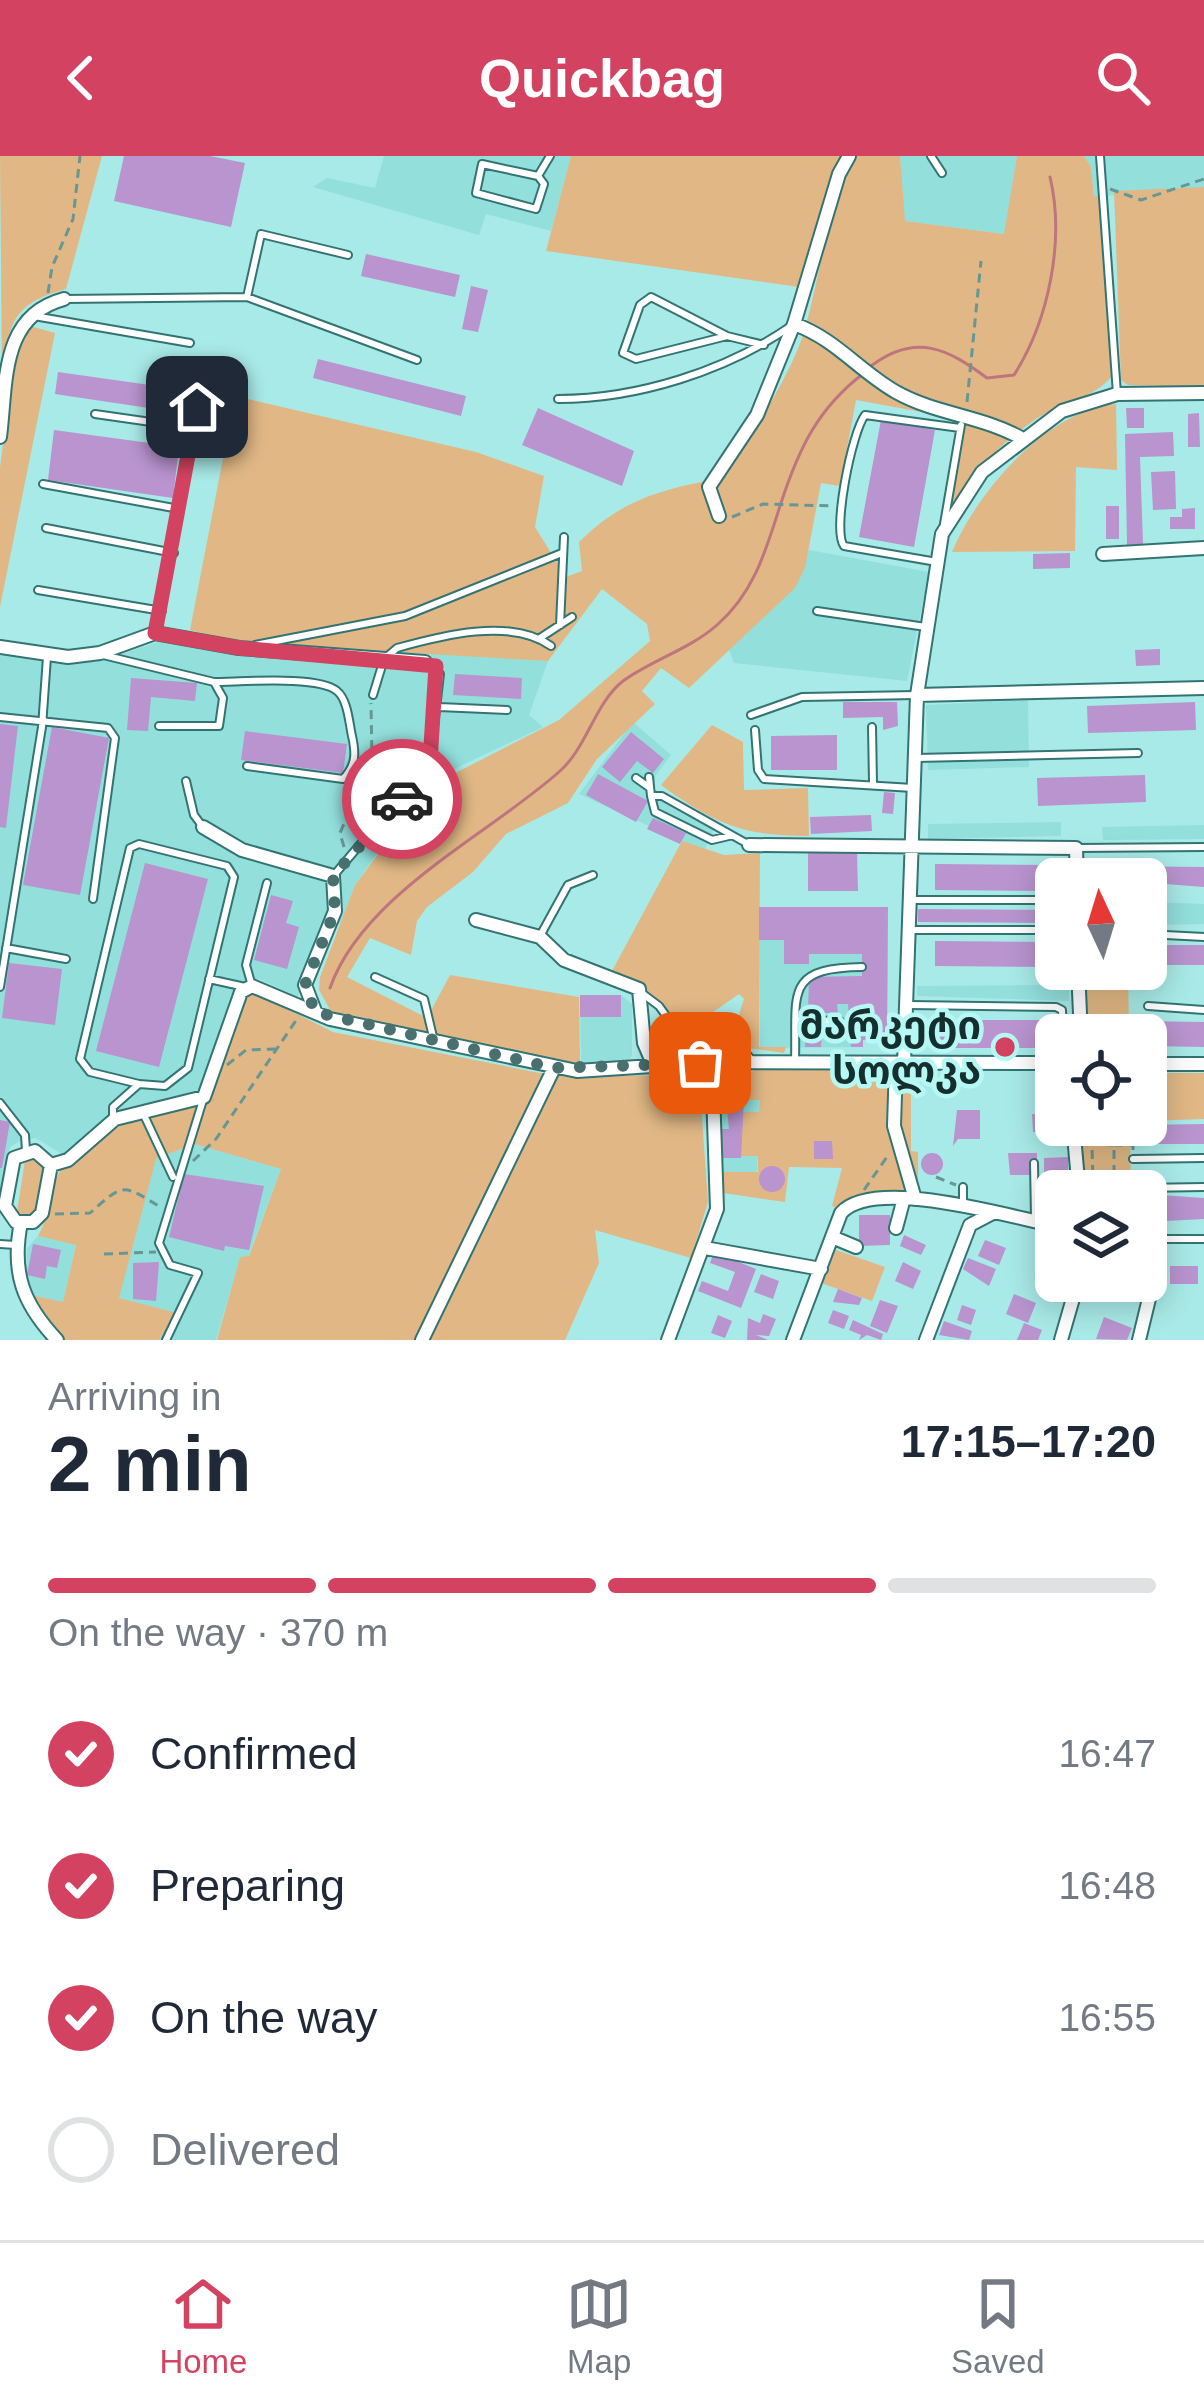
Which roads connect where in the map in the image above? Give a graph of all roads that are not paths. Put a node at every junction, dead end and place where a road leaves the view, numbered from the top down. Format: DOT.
graph roads {
  1 [pos="550,156"];
  2 [pos="849,156"];
  3 [pos="931,156"];
  4 [pos="1100,156"];
  5 [pos="942,173"];
  6 [pos="538,176"];
  7 [pos="348,255"];
  8 [pos="247,297"];
  9 [pos="64,299"];
  10 [pos="27,315"];
  11 [pos="794,324"];
  12 [pos="727,336"];
  13 [pos="190,343"];
  14 [pos="764,345"];
  15 [pos="417,360"];
  16 [pos="1204,393"];
  17 [pos="1117,394"];
  18 [pos="558,399"];
  19 [pos="197,407"];
  20 [pos="95,414"];
  21 [pos="961,421"];
  22 [pos="194,428"];
  23 [pos="0,437"];
  24 [pos="1021,438"];
  25 [pos="43,484"];
  26 [pos="178,509"];
  27 [pos="719,516"];
  28 [pos="46,528"];
  29 [pos="942,534"];
  30 [pos="564,537"];
  31 [pos="1204,548"];
  32 [pos="174,553"];
  33 [pos="562,554"];
  34 [pos="1103,554"];
  35 [pos="937,562"];
  36 [pos="38,590"];
  37 [pos="162,610"];
  38 [pos="817,611"];
  39 [pos="572,617"];
  40 [pos="560,625"];
  41 [pos="927,628"];
  42 [pos="155,633"];
  43 [pos="540,638"];
  44 [pos="551,646"];
  45 [pos="0,647"];
  46 [pos="239,648"];
  47 [pos="100,653"];
  48 [pos="47,657"];
  49 [pos="384,659"];
  50 [pos="425,662"];
  51 [pos="214,682"];
  52 [pos="1204,688"];
  53 [pos="373,695"];
  54 [pos="917,695"];
  55 [pos="437,707"];
  56 [pos="507,710"];
  57 [pos="751,715"];
  58 [pos="0,717"];
  59 [pos="42,721"];
  60 [pos="159,725"];
  61 [pos="872,727"];
  62 [pos="754,730"];
  63 [pos="1138,753"];
  64 [pos="916,758"];
  65 [pos="247,766"];
  66 [pos="650,776"];
  67 [pos="636,778"];
  68 [pos="186,781"];
  69 [pos="873,784"];
  70 [pos="913,788"];
  71 [pos="651,792"];
  72 [pos="203,827"];
  73 [pos="729,836"];
  74 [pos="749,845"];
  75 [pos="910,847"];
  76 [pos="1204,847"];
  77 [pos="1076,848"];
  78 [pos="1076,858"];
  79 [pos="593,875"];
  80 [pos="333,876"];
  81 [pos="267,883"];
  82 [pos="93,899"];
  83 [pos="910,900"];
  84 [pos="1035,901"];
  85 [pos="476,920"];
  86 [pos="1035,930"];
  87 [pos="909,931"];
  88 [pos="1167,935"];
  89 [pos="540,937"];
  90 [pos="1204,937"];
  91 [pos="6,948"];
  92 [pos="66,959"];
  93 [pos="862,967"];
  94 [pos="375,977"];
  95 [pos="209,979"];
  96 [pos="0,987"];
  97 [pos="252,987"];
  98 [pos="643,994"];
  99 [pos="905,1004"];
  100 [pos="1148,1006"];
  101 [pos="310,1010"];
  102 [pos="1204,1010"];
  103 [pos="1062,1014"];
  104 [pos="796,1021"];
  105 [pos="840,1021"];
  106 [pos="677,1030"];
  107 [pos="712,1034"];
  108 [pos="434,1041"];
  109 [pos="795,1061"];
  110 [pos="712,1062"];
  111 [pos="753,1062"];
  112 [pos="900,1063"];
  113 [pos="1035,1063"];
  114 [pos="653,1064"];
  115 [pos="1167,1064"];
  116 [pos="1204,1064"];
  117 [pos="554,1068"];
  118 [pos="139,1084"];
  119 [pos="203,1097"];
  120 [pos="0,1103"];
  121 [pos="143,1112"];
  122 [pos="115,1119"];
  123 [pos="26,1151"];
  124 [pos="1204,1157"];
  125 [pos="1133,1159"];
  126 [pos="1034,1163"];
  127 [pos="51,1165"];
  128 [pos="174,1180"];
  129 [pos="963,1187"];
  130 [pos="1204,1187"];
  131 [pos="1167,1188"];
  132 [pos="909,1199"];
  133 [pos="963,1209"];
  134 [pos="993,1214"];
  135 [pos="21,1222"];
  136 [pos="1035,1222"];
  137 [pos="896,1228"];
  138 [pos="832,1237"];
  139 [pos="1167,1239"];
  140 [pos="1204,1239"];
  141 [pos="0,1244"];
  142 [pos="16,1245"];
  143 [pos="856,1247"];
  144 [pos="705,1248"];
  145 [pos="821,1269"];
  146 [pos="1072,1302"];
  147 [pos="1148,1302"];
  148 [pos="57,1340"];
  149 [pos="166,1340"];
  150 [pos="422,1340"];
  151 [pos="668,1340"];
  152 [pos="794,1340"];
  153 [pos="926,1340"];
  154 [pos="1061,1340"];
  155 [pos="1139,1340"];
  1 -- 6 [label="lane"];
  2 -- 11 [label="street"];
  3 -- 5 [label="lane"];
  4 -- 17 [label="lane"];
  6 -- 6 [label="lane"];
  7 -- 8 [label="lane"];
  8 -- 9 [label="lane"];
  8 -- 15 [label="lane"];
  9 -- 10 [label="street"];
  10 -- 13 [label="lane"];
  10 -- 23 [label="street"];
  11 -- 14 [label="lane"];
  11 -- 21 [label="street"];
  11 -- 27 [label="street"];
  12 -- 12 [label="lane"];
  12 -- 14 [label="lane"];
  14 -- 18 [label="lane"];
  16 -- 17 [label="street"];
  17 -- 24 [label="street"];
  19 -- 22 [label="lane"];
  20 -- 22 [label="lane"];
  21 -- 24 [label="street"];
  21 -- 29 [label="lane"];
  21 -- 35 [label="lane"];
  22 -- 26 [label="lane"];
  24 -- 29 [label="street"];
  25 -- 26 [label="lane"];
  26 -- 32 [label="lane"];
  28 -- 32 [label="lane"];
  29 -- 35 [label="street"];
  30 -- 33 [label="lane"];
  31 -- 34 [label="street"];
  32 -- 37 [label="lane"];
  33 -- 40 [label="lane"];
  33 -- 46 [label="lane"];
  35 -- 41 [label="street"];
  36 -- 37 [label="lane"];
  37 -- 42 [label="lane"];
  38 -- 41 [label="lane"];
  39 -- 40 [label="lane"];
  40 -- 43 [label="lane"];
  41 -- 54 [label="street"];
  42 -- 46 [label="street"];
  42 -- 47 [label="street"];
  43 -- 44 [label="lane"];
  43 -- 49 [label="lane"];
  45 -- 48 [label="street"];
  46 -- 49 [label="street"];
  47 -- 48 [label="street"];
  47 -- 51 [label="lane"];
  48 -- 59 [label="lane"];
  49 -- 50 [label="street"];
  49 -- 53 [label="lane"];
  50 -- 55 [label="lane"];
  51 -- 60 [label="lane"];
  51 -- 65 [label="lane"];
  52 -- 54 [label="street"];
  54 -- 57 [label="lane"];
  54 -- 64 [label="street"];
  55 -- 56 [label="lane"];
  55 -- 80 [label="lane"];
  58 -- 59 [label="lane"];
  59 -- 82 [label="lane"];
  59 -- 91 [label="lane"];
  61 -- 69 [label="lane"];
  62 -- 69 [label="lane"];
  63 -- 64 [label="lane"];
  64 -- 70 [label="street"];
  66 -- 71 [label="lane"];
  67 -- 71 [label="lane"];
  68 -- 72 [label="lane"];
  69 -- 70 [label="lane"];
  70 -- 75 [label="street"];
  71 -- 73 [label="lane"];
  71 -- 73 [label="lane"];
  72 -- 80 [label="street"];
  73 -- 74 [label="lane"];
  74 -- 75 [label="street"];
  75 -- 77 [label="street"];
  75 -- 83 [label="street"];
  76 -- 77 [label="lane"];
  77 -- 78 [label="street"];
  79 -- 89 [label="lane"];
  80 -- 101 [label="street"];
  81 -- 97 [label="lane"];
  83 -- 84 [label="lane"];
  83 -- 87 [label="street"];
  85 -- 89 [label="street"];
  86 -- 87 [label="lane"];
  87 -- 99 [label="street"];
  88 -- 90 [label="lane"];
  89 -- 98 [label="street"];
  91 -- 92 [label="lane"];
  91 -- 96 [label="lane"];
  93 -- 104 [label="lane"];
  94 -- 108 [label="lane"];
  95 -- 97 [label="lane"];
  95 -- 118 [label="lane"];
  95 -- 118 [label="lane"];
  97 -- 101 [label="street"];
  97 -- 119 [label="street"];
  98 -- 106 [label="lane"];
  98 -- 114 [label="street"];
  99 -- 103 [label="lane"];
  99 -- 112 [label="street"];
  100 -- 102 [label="lane"];
  101 -- 108 [label="street"];
  104 -- 105 [label="lane"];
  104 -- 109 [label="lane"];
  106 -- 107 [label="lane"];
  106 -- 110 [label="lane"];
  107 -- 110 [label="lane"];
  107 -- 111 [label="lane"];
  108 -- 117 [label="street"];
  109 -- 111 [label="street"];
  109 -- 112 [label="street"];
  110 -- 111 [label="street"];
  110 -- 114 [label="street"];
  110 -- 144 [label="street"];
  112 -- 113 [label="street"];
  112 -- 132 [label="street"];
  114 -- 117 [label="street"];
  115 -- 116 [label="street"];
  117 -- 150 [label="street"];
  118 -- 122 [label="lane"];
  119 -- 121 [label="street"];
  119 -- 128 [label="lane"];
  120 -- 123 [label="lane"];
  121 -- 122 [label="street"];
  121 -- 128 [label="lane"];
  122 -- 127 [label="street"];
  123 -- 127 [label="street"];
  123 -- 135 [label="street"];
  124 -- 125 [label="lane"];
  126 -- 136 [label="lane"];
  127 -- 135 [label="street"];
  128 -- 149 [label="lane"];
  129 -- 133 [label="lane"];
  130 -- 131 [label="lane"];
  132 -- 133 [label="street"];
  132 -- 137 [label="street"];
  132 -- 138 [label="street"];
  133 -- 134 [label="street"];
  134 -- 136 [label="street"];
  134 -- 153 [label="street"];
  135 -- 142 [label="street"];
  138 -- 143 [label="street"];
  138 -- 145 [label="street"];
  139 -- 140 [label="lane"];
  141 -- 142 [label="lane"];
  142 -- 148 [label="street"];
  144 -- 145 [label="street"];
  144 -- 151 [label="street"];
  145 -- 152 [label="street"];
  146 -- 154 [label="street"];
  147 -- 155 [label="street"];
}
